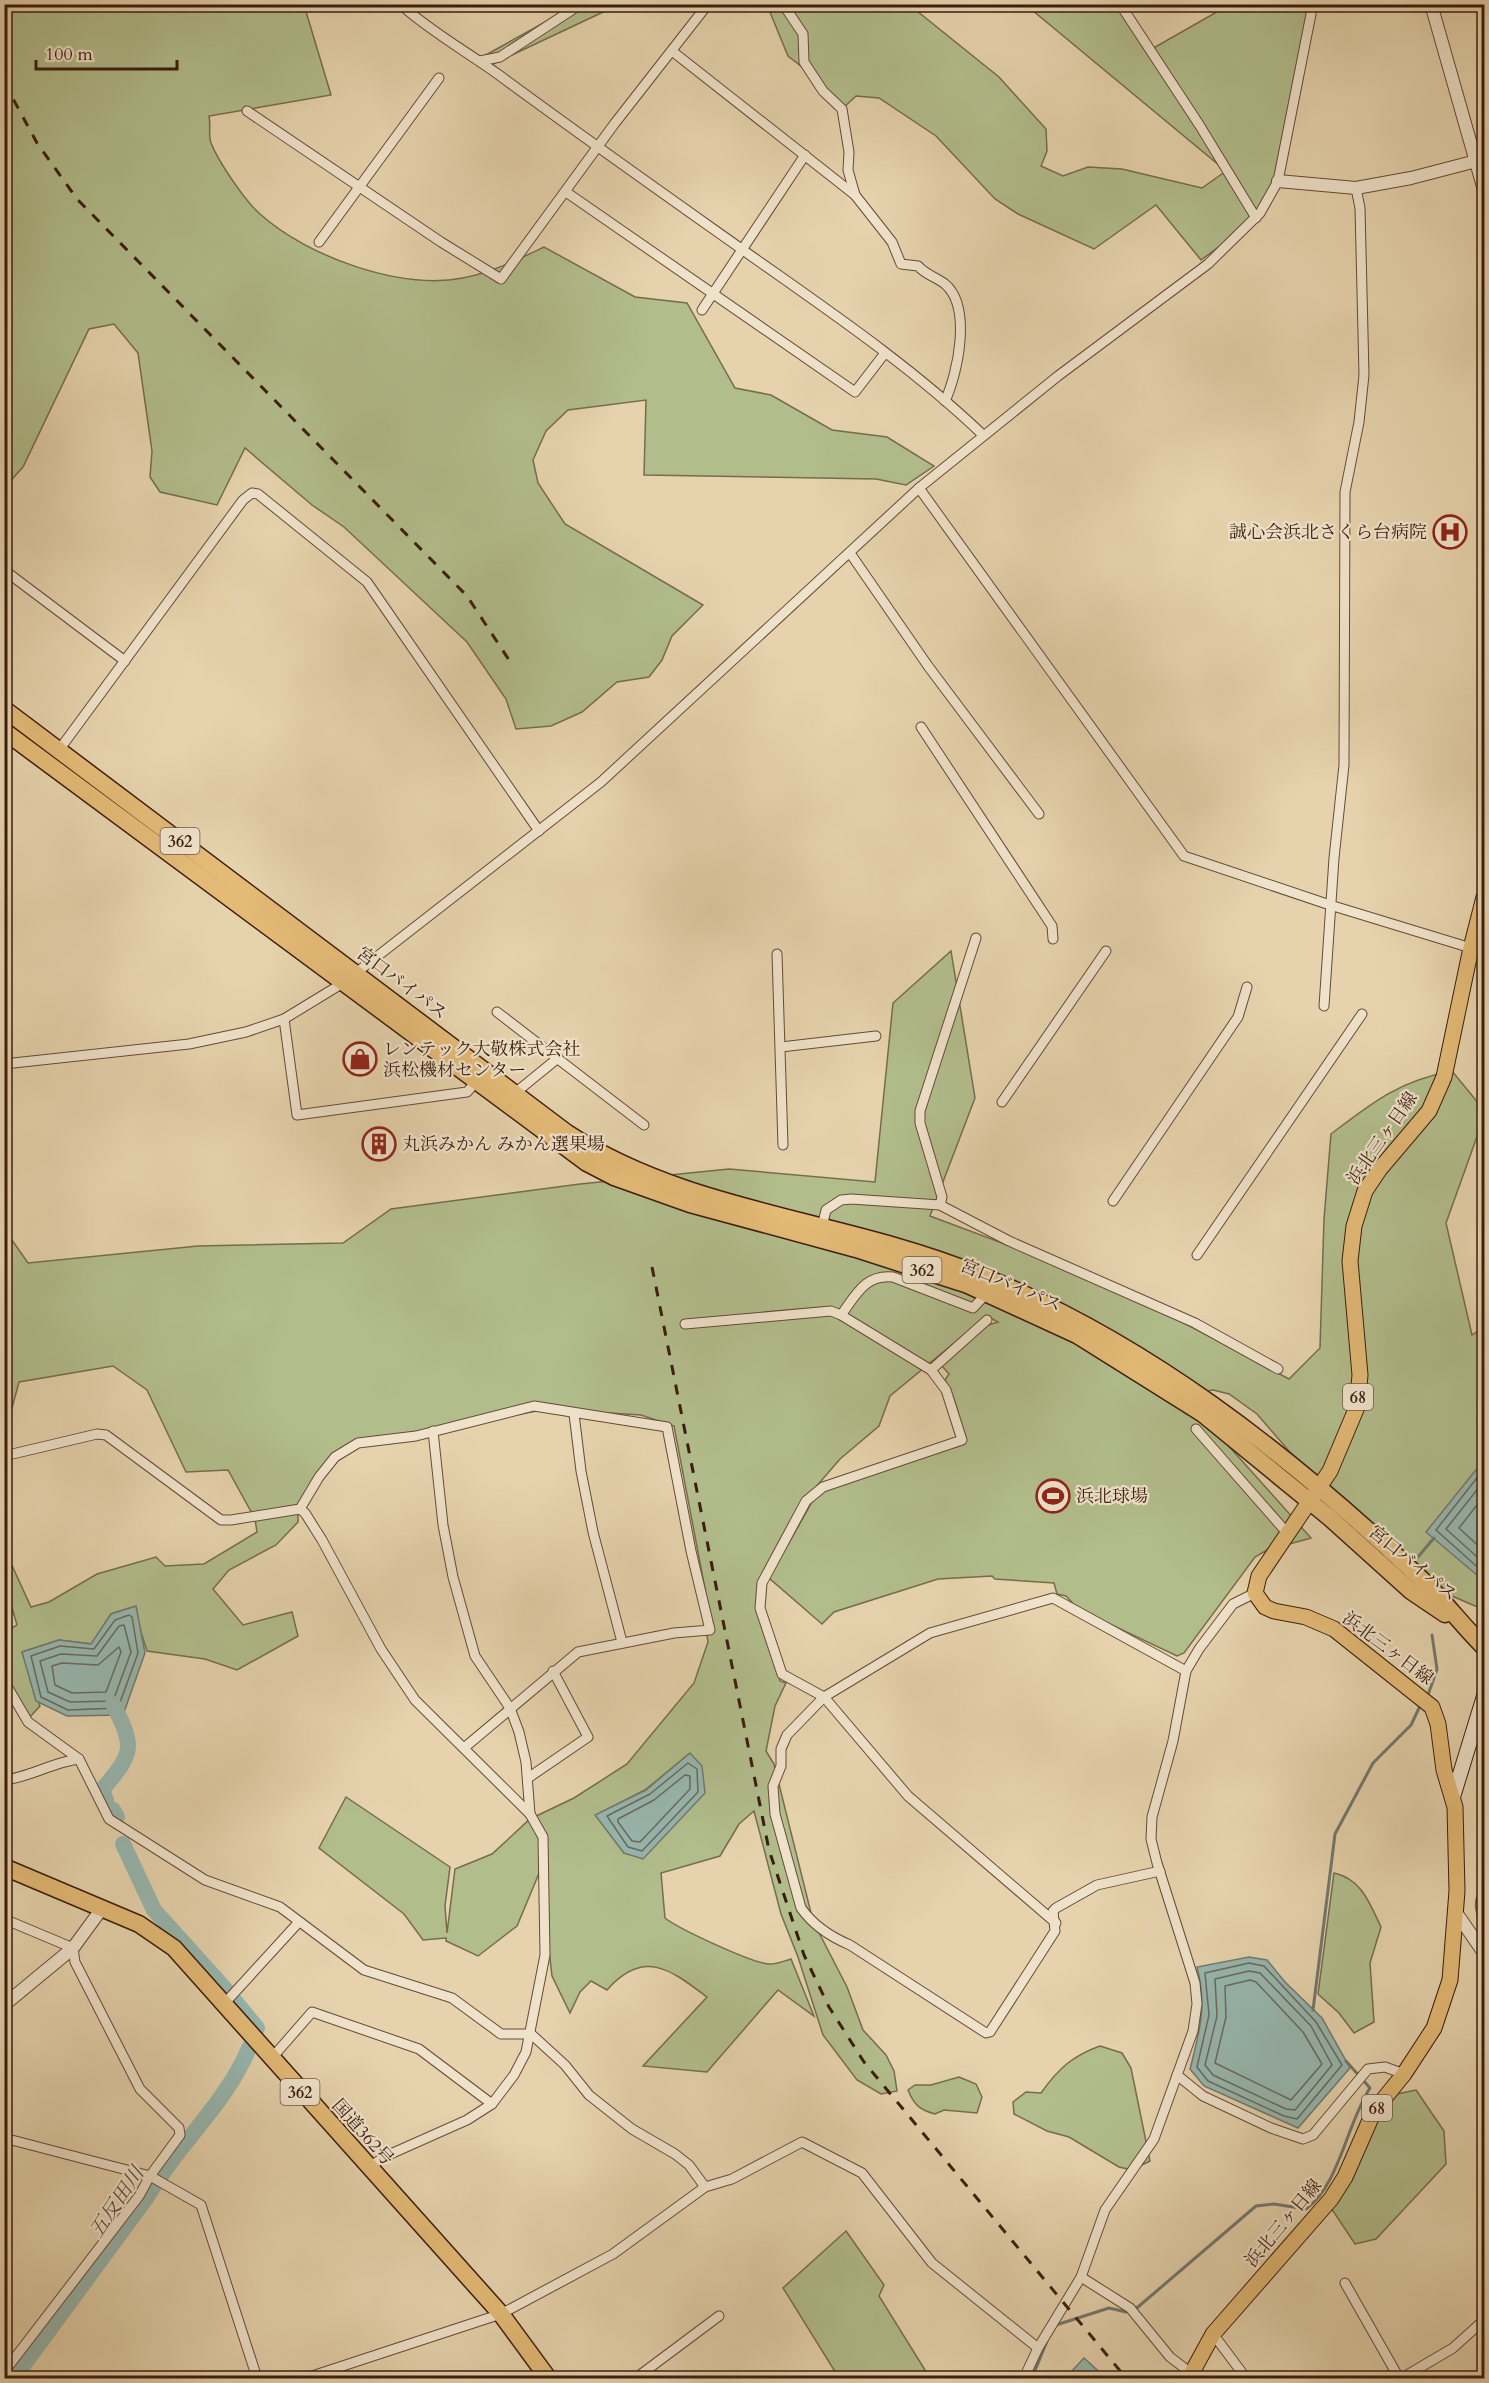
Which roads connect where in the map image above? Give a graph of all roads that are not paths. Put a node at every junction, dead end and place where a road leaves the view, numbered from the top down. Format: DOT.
graph roads {
  1 [pos="400,4"];
  2 [pos="581,4"];
  3 [pos="708,4"];
  4 [pos="783,4"];
  5 [pos="1120,4"];
  6 [pos="1313,4"];
  7 [pos="1431,4"];
  8 [pos="672,51"];
  9 [pos="480,61"];
  10 [pos="439,78"];
  11 [pos="247,111"];
  12 [pos="598,148"];
  13 [pos="805,155"];
  14 [pos="1481,160"];
  15 [pos="1278,181"];
  16 [pos="359,187"];
  17 [pos="1356,188"];
  18 [pos="1485,190"];
  19 [pos="566,192"];
  20 [pos="855,195"];
  21 [pos="1256,218"];
  22 [pos="319,242"];
  23 [pos="743,250"];
  24 [pos="714,294"];
  25 [pos="702,310"];
  26 [pos="885,353"];
  27 [pos="945,401"];
  28 [pos="983,435"];
  29 [pos="919,488"];
  30 [pos="850,553"];
  31 [pos="4,570"];
  32 [pos="125,661"];
  33 [pos="4,709"];
  34 [pos="921,728"];
  35 [pos="4,731"];
  36 [pos="59,750"];
  37 [pos="1039,814"];
  38 [pos="539,831"];
  39 [pos="1485,897"];
  40 [pos="1330,905"];
  41 [pos="976,938"];
  42 [pos="1053,939"];
  43 [pos="1476,943"];
  44 [pos="1106,951"];
  45 [pos="777,954"];
  46 [pos="349,978"];
  47 [pos="1247,987"];
  48 [pos="1324,1006"];
  49 [pos="496,1012"];
  50 [pos="1362,1014"];
  51 [pos="284,1019"];
  52 [pos="876,1036"];
  53 [pos="781,1047"];
  54 [pos="558,1058"];
  55 [pos="4,1064"];
  56 [pos="476,1082"];
  57 [pos="515,1094"];
  58 [pos="1002,1102"];
  59 [pos="644,1125"];
  60 [pos="783,1145"];
  61 [pos="1113,1201"];
  62 [pos="940,1205"];
  63 [pos="820,1232"];
  64 [pos="1197,1255"];
  65 [pos="987,1293"];
  66 [pos="841,1315"];
  67 [pos="987,1320"];
  68 [pos="685,1324"];
  69 [pos="931,1370"];
  70 [pos="1278,1370"];
  71 [pos="574,1414"];
  72 [pos="1196,1429"];
  73 [pos="433,1431"];
  74 [pos="4,1455"];
  75 [pos="1314,1496"];
  76 [pos="300,1509"];
  77 [pos="1288,1534"];
  78 [pos="1255,1593"];
  79 [pos="622,1642"];
  80 [pos="1485,1647"];
  81 [pos="553,1671"];
  82 [pos="1186,1671"];
  83 [pos="4,1681"];
  84 [pos="1485,1696"];
  85 [pos="824,1697"];
  86 [pos="510,1708"];
  87 [pos="464,1748"];
  88 [pos="79,1759"];
  89 [pos="528,1778"];
  90 [pos="4,1780"];
  91 [pos="1452,1797"];
  92 [pos="530,1814"];
  93 [pos="4,1867"];
  94 [pos="1160,1871"];
  95 [pos="103,1907"];
  96 [pos="1455,1911"];
  97 [pos="4,1919"];
  98 [pos="298,1923"];
  99 [pos="1056,1923"];
  100 [pos="73,1948"];
  101 [pos="1485,1953"];
  102 [pos="224,2004"];
  103 [pos="4,2005"];
  104 [pos="531,2034"];
  105 [pos="270,2059"];
  106 [pos="1404,2074"];
  107 [pos="1177,2075"];
  108 [pos="492,2104"];
  109 [pos="4,2138"];
  110 [pos="369,2167"];
  111 [pos="150,2176"];
  112 [pos="705,2187"];
  113 [pos="1081,2277"];
  114 [pos="1345,2283"];
  115 [pos="501,2314"];
  116 [pos="719,2316"];
  117 [pos="1485,2320"];
  118 [pos="1213,2334"];
  119 [pos="1038,2348"];
  120 [pos="4,2372"];
  121 [pos="1190,2376"];
  122 [pos="257,2379"];
  123 [pos="306,2379"];
  124 [pos="548,2379"];
  125 [pos="636,2379"];
  126 [pos="1024,2379"];
  127 [pos="1246,2379"];
  128 [pos="1401,2379"];
  1 -- 9 [label="street"];
  2 -- 9 [label="street"];
  3 -- 8 [label="street"];
  4 -- 20 [label="street"];
  5 -- 21 [label="street"];
  6 -- 15 [label="street"];
  7 -- 14 [label="street"];
  8 -- 12 [label="street"];
  8 -- 13 [label="street"];
  9 -- 12 [label="street"];
  10 -- 16 [label="street"];
  11 -- 16 [label="street"];
  12 -- 19 [label="street"];
  12 -- 23 [label="street"];
  13 -- 20 [label="street"];
  13 -- 23 [label="street"];
  14 -- 17 [label="street"];
  14 -- 18 [label="street"];
  15 -- 17 [label="street"];
  15 -- 21 [label="street"];
  16 -- 19 [label="street"];
  16 -- 22 [label="street"];
  17 -- 40 [label="street"];
  19 -- 24 [label="street"];
  20 -- 27 [label="street"];
  21 -- 28 [label="street"];
  23 -- 24 [label="street"];
  23 -- 26 [label="street"];
  24 -- 25 [label="street"];
  24 -- 26 [label="street"];
  26 -- 27 [label="street"];
  27 -- 28 [label="street"];
  28 -- 29 [label="street"];
  29 -- 30 [label="street"];
  29 -- 40 [label="street"];
  30 -- 37 [label="street"];
  30 -- 38 [label="street"];
  31 -- 32 [label="street"];
  32 -- 36 [label="street"];
  32 -- 38 [label="street"];
  33 -- 36 [label="highway, 宮口バイパス / 362"];
  34 -- 42 [label="street"];
  35 -- 46 [label="highway, 宮口バイパス / 362"];
  36 -- 46 [label="highway, 宮口バイパス / 362"];
  38 -- 46 [label="street"];
  39 -- 43 [label="main road, 浜北三ヶ日線 / 68"];
  40 -- 43 [label="street"];
  40 -- 48 [label="street"];
  41 -- 62 [label="street"];
  43 -- 75 [label="main road, 浜北三ヶ日線 / 68"];
  44 -- 58 [label="street"];
  45 -- 53 [label="street"];
  46 -- 51 [label="street"];
  46 -- 56 [label="highway, 宮口バイパス / 362"];
  46 -- 57 [label="highway, 宮口バイパス / 362"];
  47 -- 61 [label="street"];
  49 -- 54 [label="street"];
  50 -- 64 [label="street"];
  51 -- 55 [label="street"];
  51 -- 56 [label="street"];
  52 -- 53 [label="street"];
  53 -- 60 [label="street"];
  54 -- 57 [label="street"];
  54 -- 59 [label="street"];
  56 -- 63 [label="highway, 宮口バイパス / 362"];
  57 -- 63 [label="highway, 宮口バイパス / 362"];
  62 -- 63 [label="street"];
  62 -- 70 [label="street"];
  63 -- 65 [label="highway, 宮口バイパス / 362"];
  63 -- 75 [label="highway, 宮口バイパス / 362"];
  65 -- 66 [label="street"];
  65 -- 75 [label="highway, 宮口バイパス / 362"];
  66 -- 68 [label="street"];
  66 -- 69 [label="street"];
  67 -- 69 [label="street"];
  69 -- 85 [label="street"];
  71 -- 73 [label="street"];
  71 -- 79 [label="street"];
  71 -- 79 [label="street"];
  72 -- 77 [label="street"];
  73 -- 76 [label="street"];
  73 -- 86 [label="street"];
  74 -- 76 [label="street"];
  75 -- 77 [label="main road, 浜北三ヶ日線 / 68"];
  75 -- 80 [label="highway, 宮口バイパス / 362"];
  76 -- 87 [label="street"];
  77 -- 78 [label="main road, 浜北三ヶ日線 / 68"];
  78 -- 82 [label="street"];
  78 -- 91 [label="main road, 浜北三ヶ日線 / 68"];
  79 -- 81 [label="street"];
  81 -- 86 [label="street"];
  81 -- 89 [label="street"];
  82 -- 85 [label="street"];
  82 -- 94 [label="street"];
  83 -- 88 [label="street"];
  84 -- 91 [label="main road"];
  85 -- 99 [label="street"];
  85 -- 99 [label="street"];
  86 -- 87 [label="street"];
  86 -- 89 [label="street"];
  87 -- 92 [label="street"];
  88 -- 90 [label="street"];
  88 -- 98 [label="street"];
  89 -- 92 [label="street"];
  91 -- 96 [label="main road, 浜北三ヶ日線 / 68"];
  92 -- 104 [label="street"];
  93 -- 95 [label="highway, 国道362号 / 362"];
  94 -- 99 [label="street"];
  94 -- 107 [label="street"];
  95 -- 100 [label="street"];
  95 -- 102 [label="highway, 国道362号 / 362"];
  96 -- 101 [label="street"];
  96 -- 106 [label="main road, 浜北三ヶ日線 / 68"];
  97 -- 100 [label="street"];
  98 -- 102 [label="street"];
  98 -- 104 [label="street"];
  100 -- 103 [label="street"];
  100 -- 111 [label="street"];
  102 -- 105 [label="highway, 国道362号 / 362"];
  104 -- 108 [label="street"];
  104 -- 112 [label="street"];
  105 -- 108 [label="street"];
  105 -- 110 [label="highway, 国道362号 / 362"];
  106 -- 107 [label="street"];
  106 -- 118 [label="main road, 浜北三ヶ日線 / 68"];
  107 -- 113 [label="street"];
  108 -- 110 [label="street"];
  109 -- 111 [label="street"];
  110 -- 115 [label="highway, 国道362号 / 362"];
  111 -- 120 [label="street"];
  111 -- 122 [label="street"];
  112 -- 115 [label="street"];
  112 -- 119 [label="street"];
  113 -- 119 [label="street"];
  113 -- 121 [label="street"];
  114 -- 128 [label="street"];
  115 -- 123 [label="street"];
  115 -- 124 [label="highway, 国道362号 / 362"];
  116 -- 125 [label="street"];
  117 -- 128 [label="street"];
  118 -- 121 [label="main road, 浜北三ヶ日線 / 68"];
  118 -- 127 [label="street"];
  119 -- 126 [label="street"];
}
